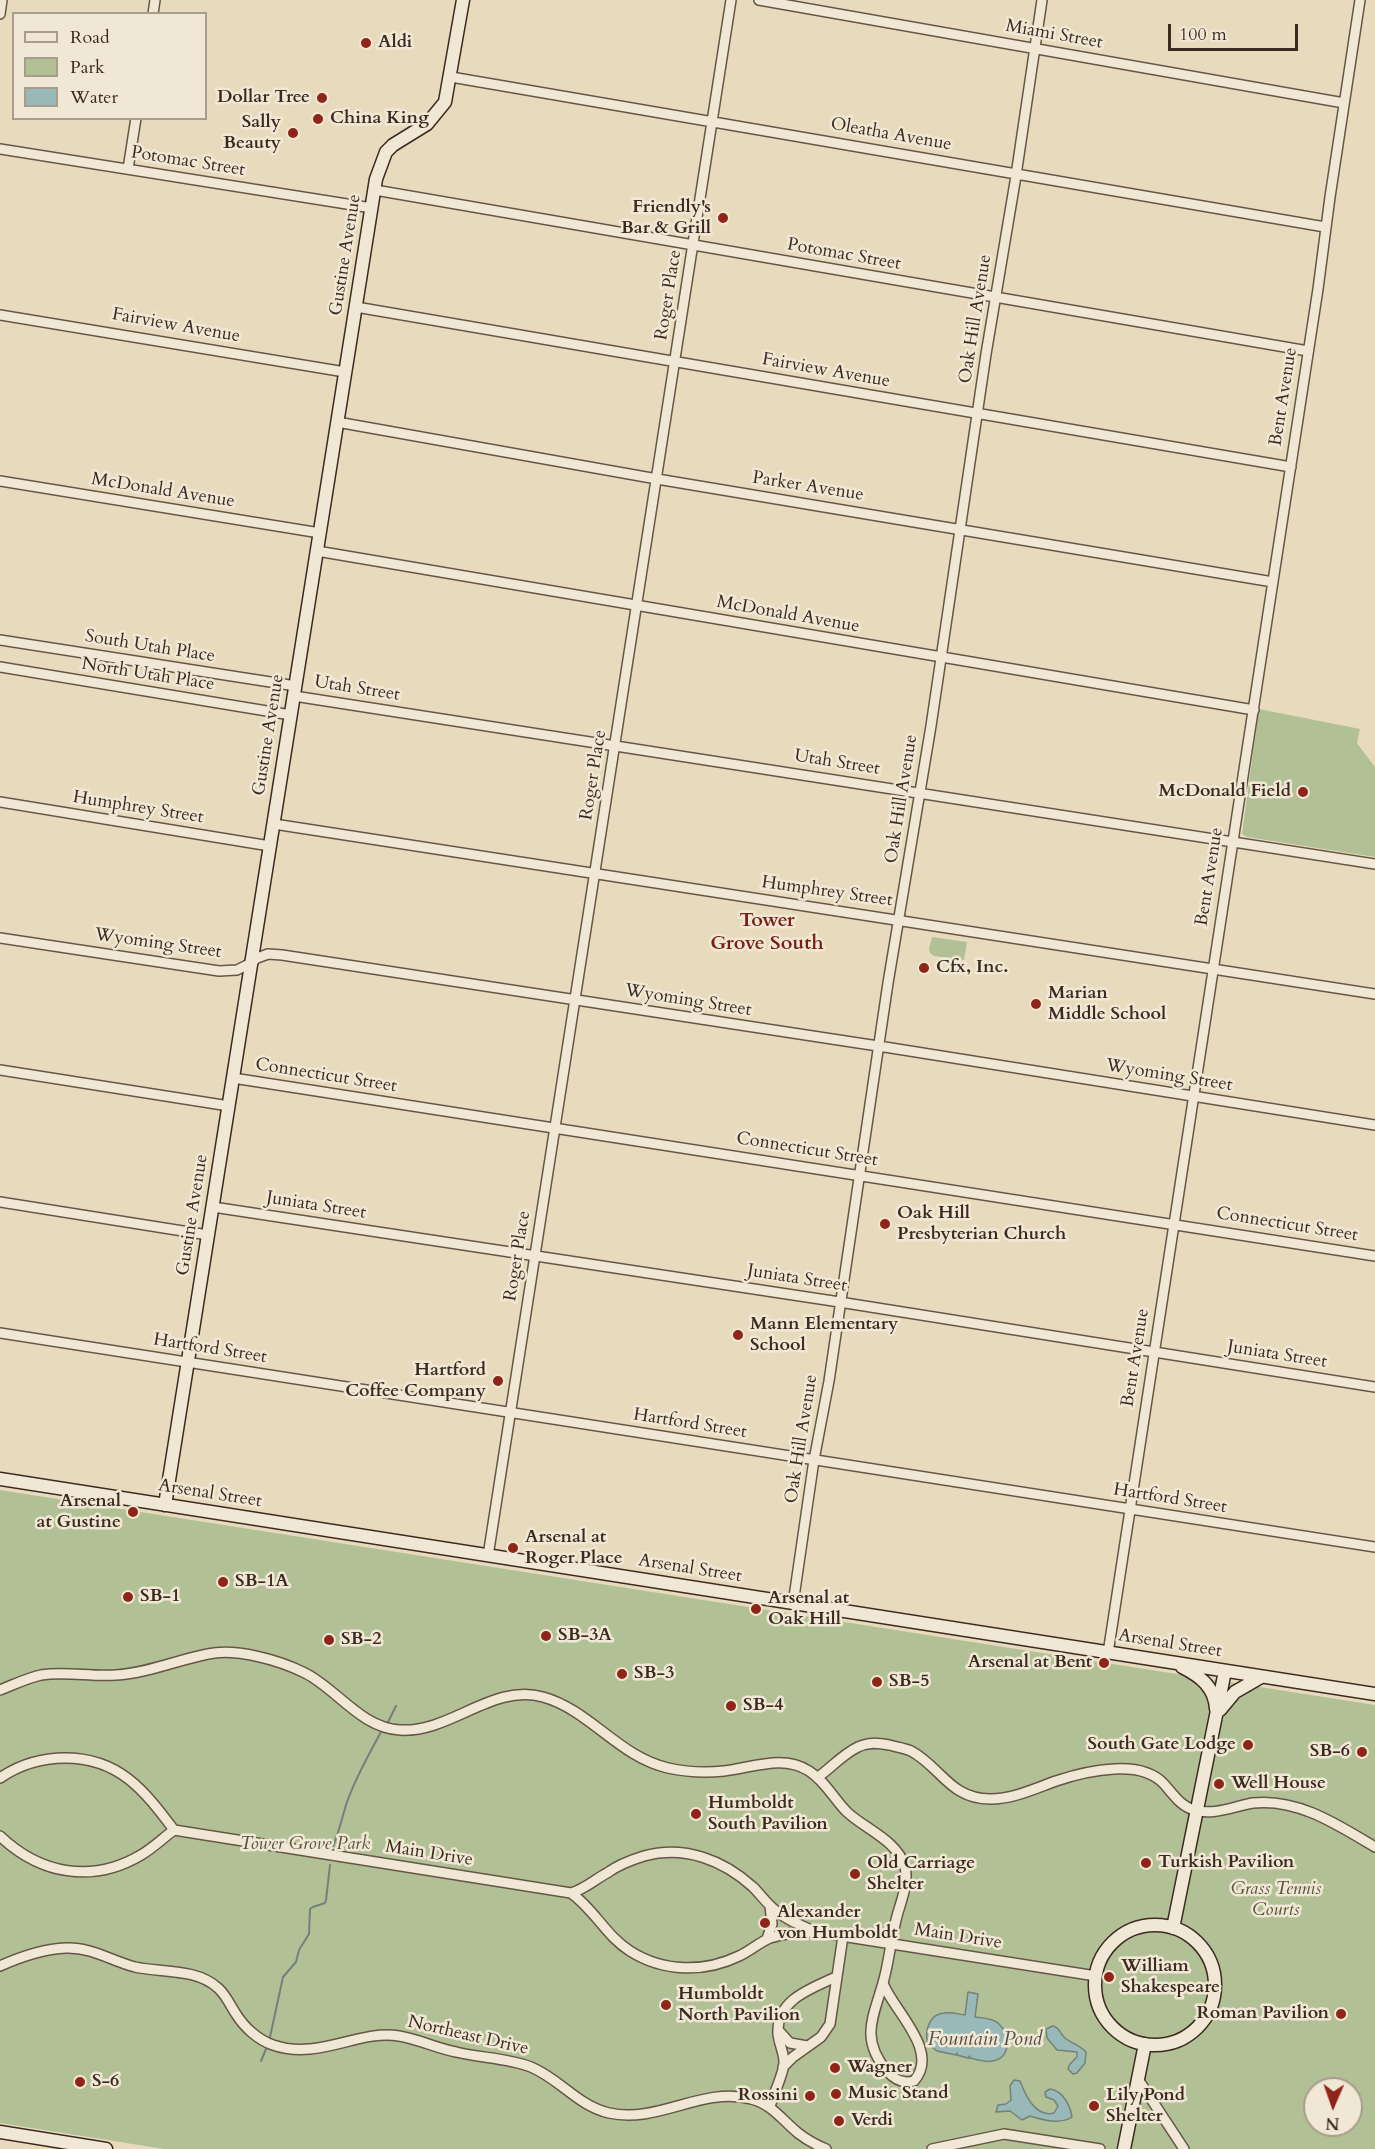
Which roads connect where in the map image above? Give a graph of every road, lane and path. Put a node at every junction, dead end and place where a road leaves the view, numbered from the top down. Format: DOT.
graph roads {
  1 [pos="2,0"];
  2 [pos="463,0"];
  3 [pos="731,0"];
  4 [pos="759,0"];
  5 [pos="1042,0"];
  6 [pos="1360,0"];
  7 [pos="0,14"];
  8 [pos="1035,48"];
  9 [pos="451,77"];
  10 [pos="1344,103"];
  11 [pos="136,120"];
  12 [pos="712,121"];
  13 [pos="0,149"];
  14 [pos="129,169"];
  15 [pos="1016,174"];
  16 [pos="375,190"];
  17 [pos="372,208"];
  18 [pos="1325,227"];
  19 [pos="693,246"];
  20 [pos="996,298"];
  21 [pos="356,307"];
  22 [pos="0,315"];
  23 [pos="1308,351"];
  24 [pos="675,362"];
  25 [pos="345,372"];
  26 [pos="978,413"];
  27 [pos="338,422"];
  28 [pos="1291,467"];
  29 [pos="657,479"];
  30 [pos="0,481"];
  31 [pos="961,530"];
  32 [pos="320,533"];
  33 [pos="317,551"];
  34 [pos="1273,582"];
  35 [pos="637,605"];
  36 [pos="0,640"];
  37 [pos="941,658"];
  38 [pos="0,667"];
  39 [pos="295,691"];
  40 [pos="1254,710"];
  41 [pos="291,715"];
  42 [pos="615,746"];
  43 [pos="920,792"];
  44 [pos="0,802"];
  45 [pos="274,824"];
  46 [pos="1233,841"];
  47 [pos="270,846"];
  48 [pos="1375,864"];
  49 [pos="595,874"];
  50 [pos="899,920"];
  51 [pos="0,938"];
  52 [pos="251,963"];
  53 [pos="1212,969"];
  54 [pos="1375,994"];
  55 [pos="575,1000"];
  56 [pos="879,1046"];
  57 [pos="0,1070"];
  58 [pos="233,1078"];
  59 [pos="1194,1097"];
  60 [pos="229,1106"];
  61 [pos="1375,1125"];
  62 [pos="555,1128"];
  63 [pos="860,1174"];
  64 [pos="0,1202"];
  65 [pos="213,1207"];
  66 [pos="1174,1225"];
  67 [pos="208,1235"];
  68 [pos="535,1256"];
  69 [pos="1375,1256"];
  70 [pos="839,1302"];
  71 [pos="0,1333"];
  72 [pos="1154,1353"];
  73 [pos="188,1362"];
  74 [pos="1375,1387"];
  75 [pos="510,1413"];
  76 [pos="814,1460"];
  77 [pos="0,1479"];
  78 [pos="165,1505"];
  79 [pos="1129,1510"];
  80 [pos="1375,1547"];
  81 [pos="488,1556"];
  82 [pos="794,1604"];
  83 [pos="1108,1653"];
  84 [pos="1169,1662"];
  85 [pos="1225,1671"];
  86 [pos="1261,1677"];
  87 [pos="0,1690"];
  88 [pos="1375,1694"];
  89 [pos="1217,1716"];
  90 [pos="818,1777"];
  91 [pos="0,1778"];
  92 [pos="1197,1811"];
  93 [pos="174,1830"];
  94 [pos="0,1836"];
  95 [pos="1375,1847"];
  96 [pos="571,1893"];
  97 [pos="770,1906"];
  98 [pos="1173,1928"];
  99 [pos="816,1932"];
  100 [pos="843,1936"];
  101 [pos="767,1939"];
  102 [pos="891,1943"];
  103 [pos="0,1966"];
  104 [pos="1096,1976"];
  105 [pos="836,1977"];
  106 [pos="883,1983"];
  107 [pos="778,2029"];
  108 [pos="1145,2044"];
  109 [pos="809,2046"];
  110 [pos="783,2067"];
  111 [pos="1138,2079"];
  112 [pos="770,2107"];
  113 [pos="0,2132"];
  114 [pos="104,2149"];
  115 [pos="826,2149"];
  116 [pos="932,2149"];
  117 [pos="1100,2149"];
  118 [pos="1124,2149"];
  119 [pos="1184,2149"];
  1 -- 7 [label="street"];
  2 -- 9 [label="street, Gustine Avenue"];
  3 -- 12 [label="street, Roger Place"];
  4 -- 8 [label="street, Miami Street"];
  5 -- 8 [label="street, Oak Hill Avenue"];
  6 -- 10 [label="street, Bent Avenue"];
  8 -- 10 [label="street, Miami Street"];
  8 -- 15 [label="street, Oak Hill Avenue"];
  9 -- 12 [label="street, Oleatha Avenue"];
  9 -- 16 [label="street, Gustine Avenue"];
  10 -- 18 [label="street, Bent Avenue"];
  11 -- 14 [label="street"];
  12 -- 15 [label="street, Oleatha Avenue"];
  12 -- 19 [label="street, Roger Place"];
  13 -- 14 [label="street, Potomac Street"];
  14 -- 17 [label="street, Potomac Street"];
  15 -- 18 [label="street, Oleatha Avenue"];
  15 -- 20 [label="street, Oak Hill Avenue"];
  16 -- 17 [label="street, Gustine Avenue"];
  16 -- 19 [label="street, Potomac Street"];
  17 -- 21 [label="street, Gustine Avenue"];
  18 -- 23 [label="street, Bent Avenue"];
  19 -- 20 [label="street, Potomac Street"];
  19 -- 24 [label="street, Roger Place"];
  20 -- 23 [label="street, Potomac Street"];
  20 -- 26 [label="street, Oak Hill Avenue"];
  21 -- 24 [label="street, Fairview Avenue"];
  21 -- 25 [label="street, Gustine Avenue"];
  22 -- 25 [label="street, Fairview Avenue"];
  23 -- 28 [label="street, Bent Avenue"];
  24 -- 26 [label="street, Fairview Avenue"];
  24 -- 29 [label="street, Roger Place"];
  25 -- 27 [label="street, Gustine Avenue"];
  26 -- 28 [label="street, Fairview Avenue"];
  26 -- 31 [label="street, Oak Hill Avenue"];
  27 -- 29 [label="street, Parker Avenue"];
  27 -- 32 [label="street, Gustine Avenue"];
  28 -- 34 [label="street, Bent Avenue"];
  29 -- 31 [label="street, Parker Avenue"];
  29 -- 35 [label="street, Roger Place"];
  30 -- 32 [label="street, McDonald Avenue"];
  31 -- 34 [label="street, Parker Avenue"];
  31 -- 37 [label="street, Oak Hill Avenue"];
  32 -- 33 [label="street, Gustine Avenue"];
  33 -- 35 [label="street, McDonald Avenue"];
  33 -- 39 [label="street, Gustine Avenue"];
  34 -- 40 [label="street, Bent Avenue"];
  35 -- 37 [label="street, McDonald Avenue"];
  35 -- 42 [label="street, Roger Place"];
  36 -- 39 [label="street, South Utah Place"];
  37 -- 40 [label="street, McDonald Avenue"];
  37 -- 43 [label="street, Oak Hill Avenue"];
  38 -- 41 [label="street, North Utah Place"];
  39 -- 41 [label="street, Gustine Avenue"];
  39 -- 42 [label="street, Utah Street"];
  40 -- 46 [label="street, Bent Avenue"];
  41 -- 45 [label="street, Gustine Avenue"];
  42 -- 43 [label="street, Utah Street"];
  42 -- 49 [label="street, Roger Place"];
  43 -- 46 [label="street, Utah Street"];
  43 -- 50 [label="street, Oak Hill Avenue"];
  44 -- 47 [label="street, Humphrey Street"];
  45 -- 47 [label="street, Gustine Avenue"];
  45 -- 49 [label="street, Humphrey Street"];
  46 -- 48 [label="street, Utah Street"];
  46 -- 53 [label="street, Bent Avenue"];
  47 -- 52 [label="street, Gustine Avenue"];
  49 -- 50 [label="street, Humphrey Street"];
  49 -- 55 [label="street, Roger Place"];
  50 -- 53 [label="street, Humphrey Street"];
  50 -- 56 [label="street, Oak Hill Avenue"];
  51 -- 52 [label="street, Wyoming Street"];
  52 -- 55 [label="street, Wyoming Street"];
  52 -- 58 [label="street, Gustine Avenue"];
  53 -- 54 [label="street, Humphrey Street"];
  53 -- 59 [label="street, Bent Avenue"];
  55 -- 56 [label="street, Wyoming Street"];
  55 -- 62 [label="street, Roger Place"];
  56 -- 59 [label="street, Wyoming Street"];
  56 -- 63 [label="street, Oak Hill Avenue"];
  57 -- 60 [label="street"];
  58 -- 60 [label="street, Gustine Avenue"];
  58 -- 62 [label="street, Connecticut Street"];
  59 -- 61 [label="street, Wyoming Street"];
  59 -- 66 [label="street, Bent Avenue"];
  60 -- 65 [label="street, Gustine Avenue"];
  62 -- 63 [label="street, Connecticut Street"];
  62 -- 68 [label="street, Roger Place"];
  63 -- 66 [label="street, Connecticut Street"];
  63 -- 70 [label="street, Oak Hill Avenue"];
  64 -- 67 [label="street"];
  65 -- 67 [label="street, Gustine Avenue"];
  65 -- 68 [label="street, Juniata Street"];
  66 -- 69 [label="street, Connecticut Street"];
  66 -- 72 [label="street, Bent Avenue"];
  67 -- 73 [label="street, Gustine Avenue"];
  68 -- 70 [label="street, Juniata Street"];
  68 -- 75 [label="street, Roger Place"];
  70 -- 72 [label="street, Juniata Street"];
  70 -- 76 [label="street, Oak Hill Avenue"];
  71 -- 73 [label="street, Hartford Street"];
  72 -- 74 [label="street, Juniata Street"];
  72 -- 79 [label="street, Bent Avenue"];
  73 -- 75 [label="street, Hartford Street"];
  73 -- 78 [label="street, Gustine Avenue"];
  75 -- 76 [label="street, Hartford Street"];
  75 -- 81 [label="street, Roger Place"];
  76 -- 79 [label="street, Hartford Street"];
  76 -- 82 [label="street, Oak Hill Avenue"];
  77 -- 78 [label="street, Arsenal Street"];
  78 -- 81 [label="street, Arsenal Street"];
  79 -- 80 [label="street, Hartford Street"];
  79 -- 83 [label="street, Bent Avenue"];
  81 -- 82 [label="street, Arsenal Street"];
  82 -- 83 [label="street, Arsenal Street"];
  83 -- 84 [label="street, Arsenal Street"];
  84 -- 85 [label="street, Arsenal Street"];
  84 -- 89 [label="street"];
  85 -- 86 [label="street, Arsenal Street"];
  85 -- 89 [label="street"];
  86 -- 88 [label="street, Arsenal Street"];
  86 -- 89 [label="street"];
  87 -- 90 [label="street"];
  89 -- 92 [label="street"];
  90 -- 92 [label="street"];
  90 -- 102 [label="street"];
  91 -- 93 [label="street"];
  92 -- 95 [label="street"];
  92 -- 98 [label="street"];
  93 -- 94 [label="street"];
  93 -- 96 [label="street, Main Drive"];
  96 -- 97 [label="street, Main Drive"];
  96 -- 101 [label="street, Main Drive"];
  97 -- 99 [label="street, Main Drive"];
  97 -- 101 [label="street"];
  98 -- 104 [label="street"];
  98 -- 108 [label="street"];
  99 -- 100 [label="street, Main Drive"];
  99 -- 101 [label="street, Main Drive"];
  100 -- 102 [label="street, Main Drive"];
  100 -- 105 [label="street"];
  102 -- 104 [label="street, Main Drive"];
  102 -- 106 [label="street"];
  103 -- 112 [label="street, Northeast Drive"];
  104 -- 108 [label="street"];
  105 -- 107 [label="street"];
  105 -- 109 [label="street"];
  106 -- 106 [label="street"];
  107 -- 109 [label="street"];
  107 -- 110 [label="street"];
  108 -- 111 [label="street"];
  109 -- 110 [label="street"];
  110 -- 112 [label="street"];
  111 -- 118 [label="street"];
  111 -- 119 [label="street"];
  112 -- 115 [label="street, Northeast Drive"];
  113 -- 114 [label="street"];
  116 -- 117 [label="street"];
}
